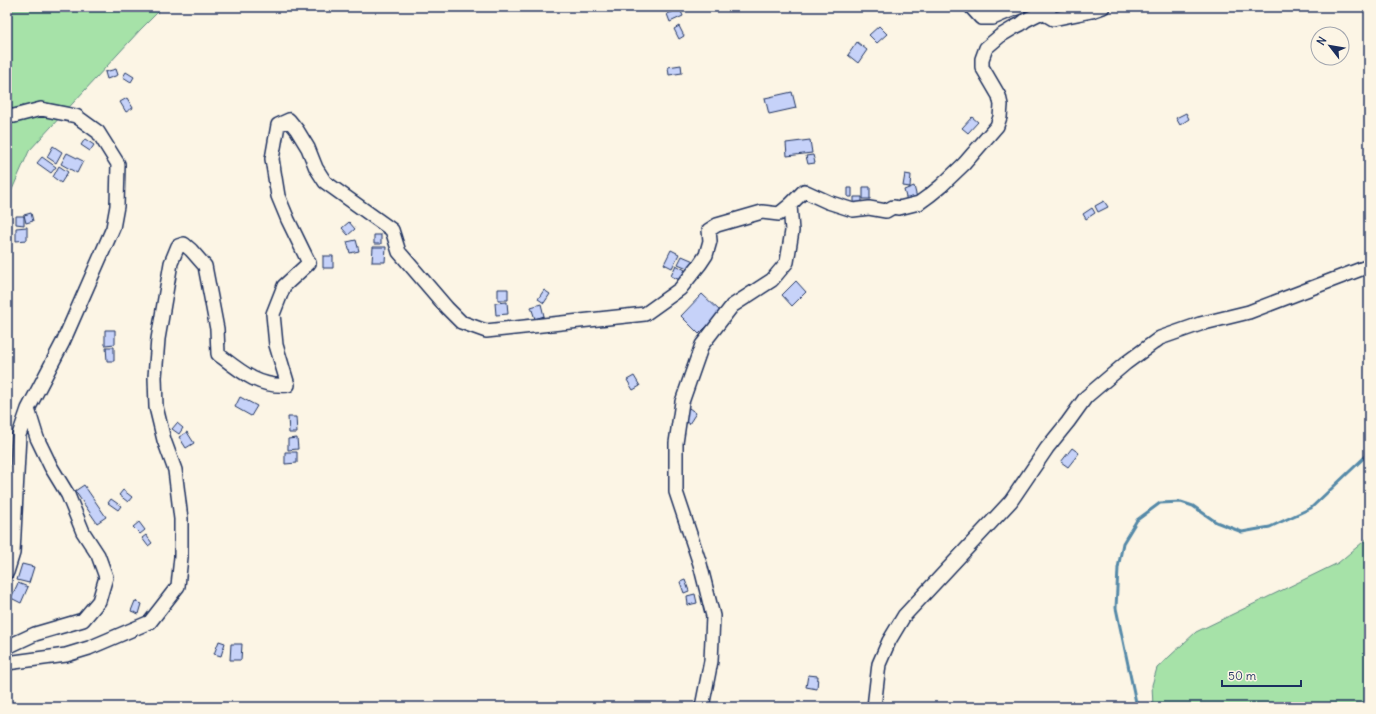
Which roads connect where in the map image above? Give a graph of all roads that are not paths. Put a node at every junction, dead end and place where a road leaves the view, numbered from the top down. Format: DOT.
graph roads {
  1 [pos="971,7"];
  2 [pos="1019,7"];
  3 [pos="1103,7"];
  4 [pos="1048,12"];
  5 [pos="7,116"];
  6 [pos="790,206"];
  7 [pos="1369,266"];
  8 [pos="28,409"];
  9 [pos="7,572"];
  10 [pos="7,647"];
  11 [pos="7,663"];
  12 [pos="702,707"];
  13 [pos="874,707"];
  1 -- 2 [label="street"];
  3 -- 4 [label="street"];
  4 -- 6 [label="street"];
  5 -- 8 [label="street"];
  6 -- 11 [label="street"];
  6 -- 12 [label="street"];
  7 -- 13 [label="street"];
  8 -- 9 [label="street"];
  8 -- 10 [label="street"];
}
